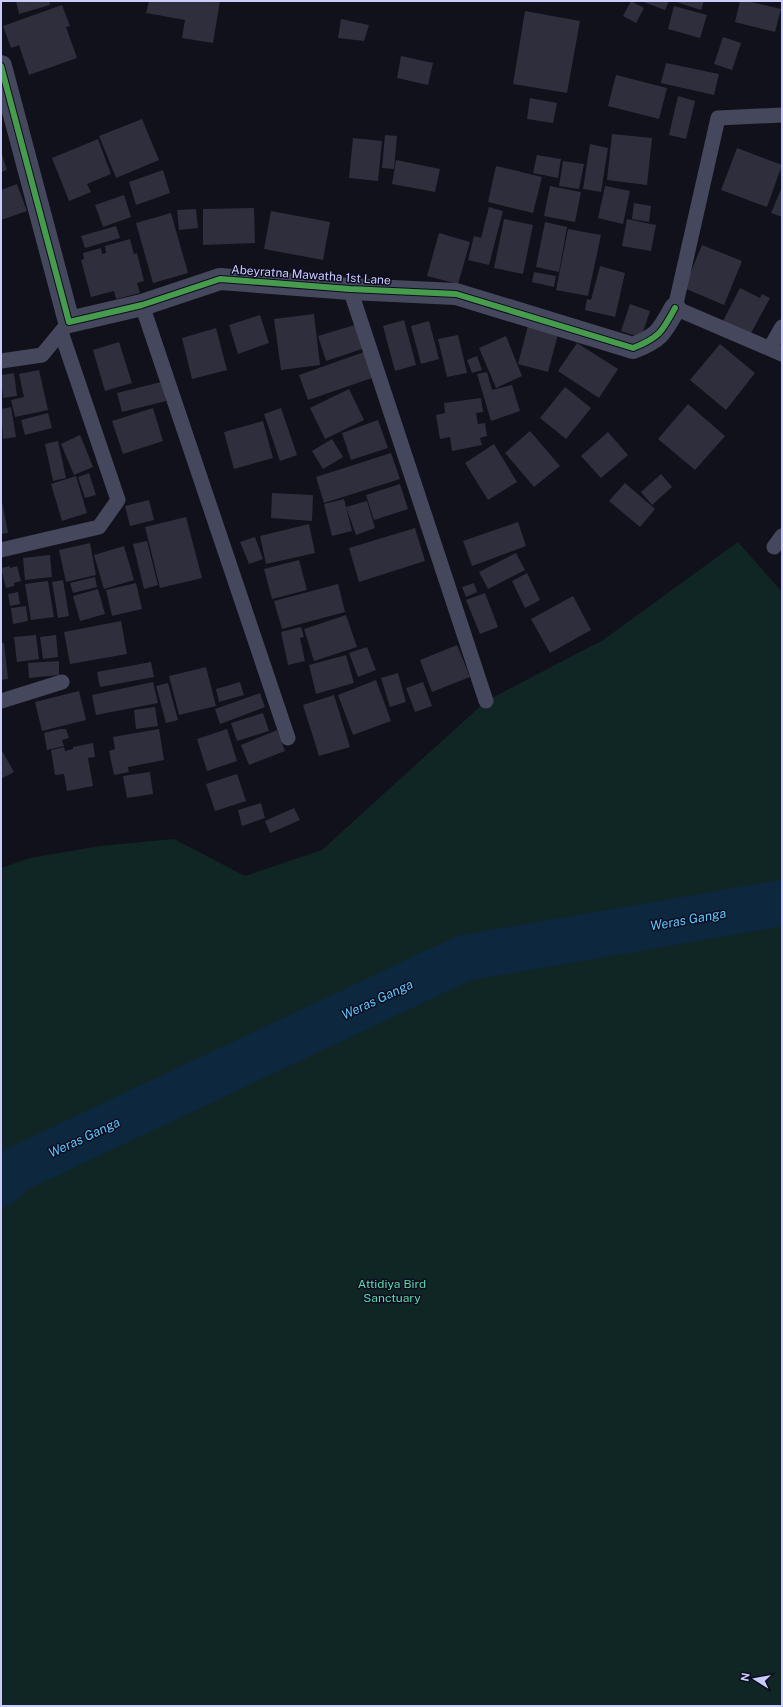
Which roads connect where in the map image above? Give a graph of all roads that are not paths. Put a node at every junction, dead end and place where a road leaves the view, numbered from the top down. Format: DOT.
graph roads {
  1 [pos="1,66"];
  2 [pos="782,115"];
  3 [pos="350,289"];
  4 [pos="142,305"];
  5 [pos="675,308"];
  6 [pos="65,327"];
  7 [pos="782,328"];
  8 [pos="776,352"];
  9 [pos="1,361"];
  10 [pos="1,550"];
  11 [pos="62,682"];
  12 [pos="1,701"];
  13 [pos="486,701"];
  14 [pos="288,738"];
  1 -- 6 [label="street"];
  2 -- 5 [label="lane"];
  3 -- 4 [label="street, Abeyratna Mawatha 1st Lane"];
  3 -- 5 [label="street, Abeyratna Mawatha 1st Lane"];
  3 -- 13 [label="lane"];
  4 -- 6 [label="street, Abeyratna Mawatha 1st Lane"];
  4 -- 14 [label="lane"];
  5 -- 8 [label="lane"];
  6 -- 9 [label="lane"];
  6 -- 10 [label="lane"];
  7 -- 8 [label="lane"];
  11 -- 12 [label="lane"];
}
